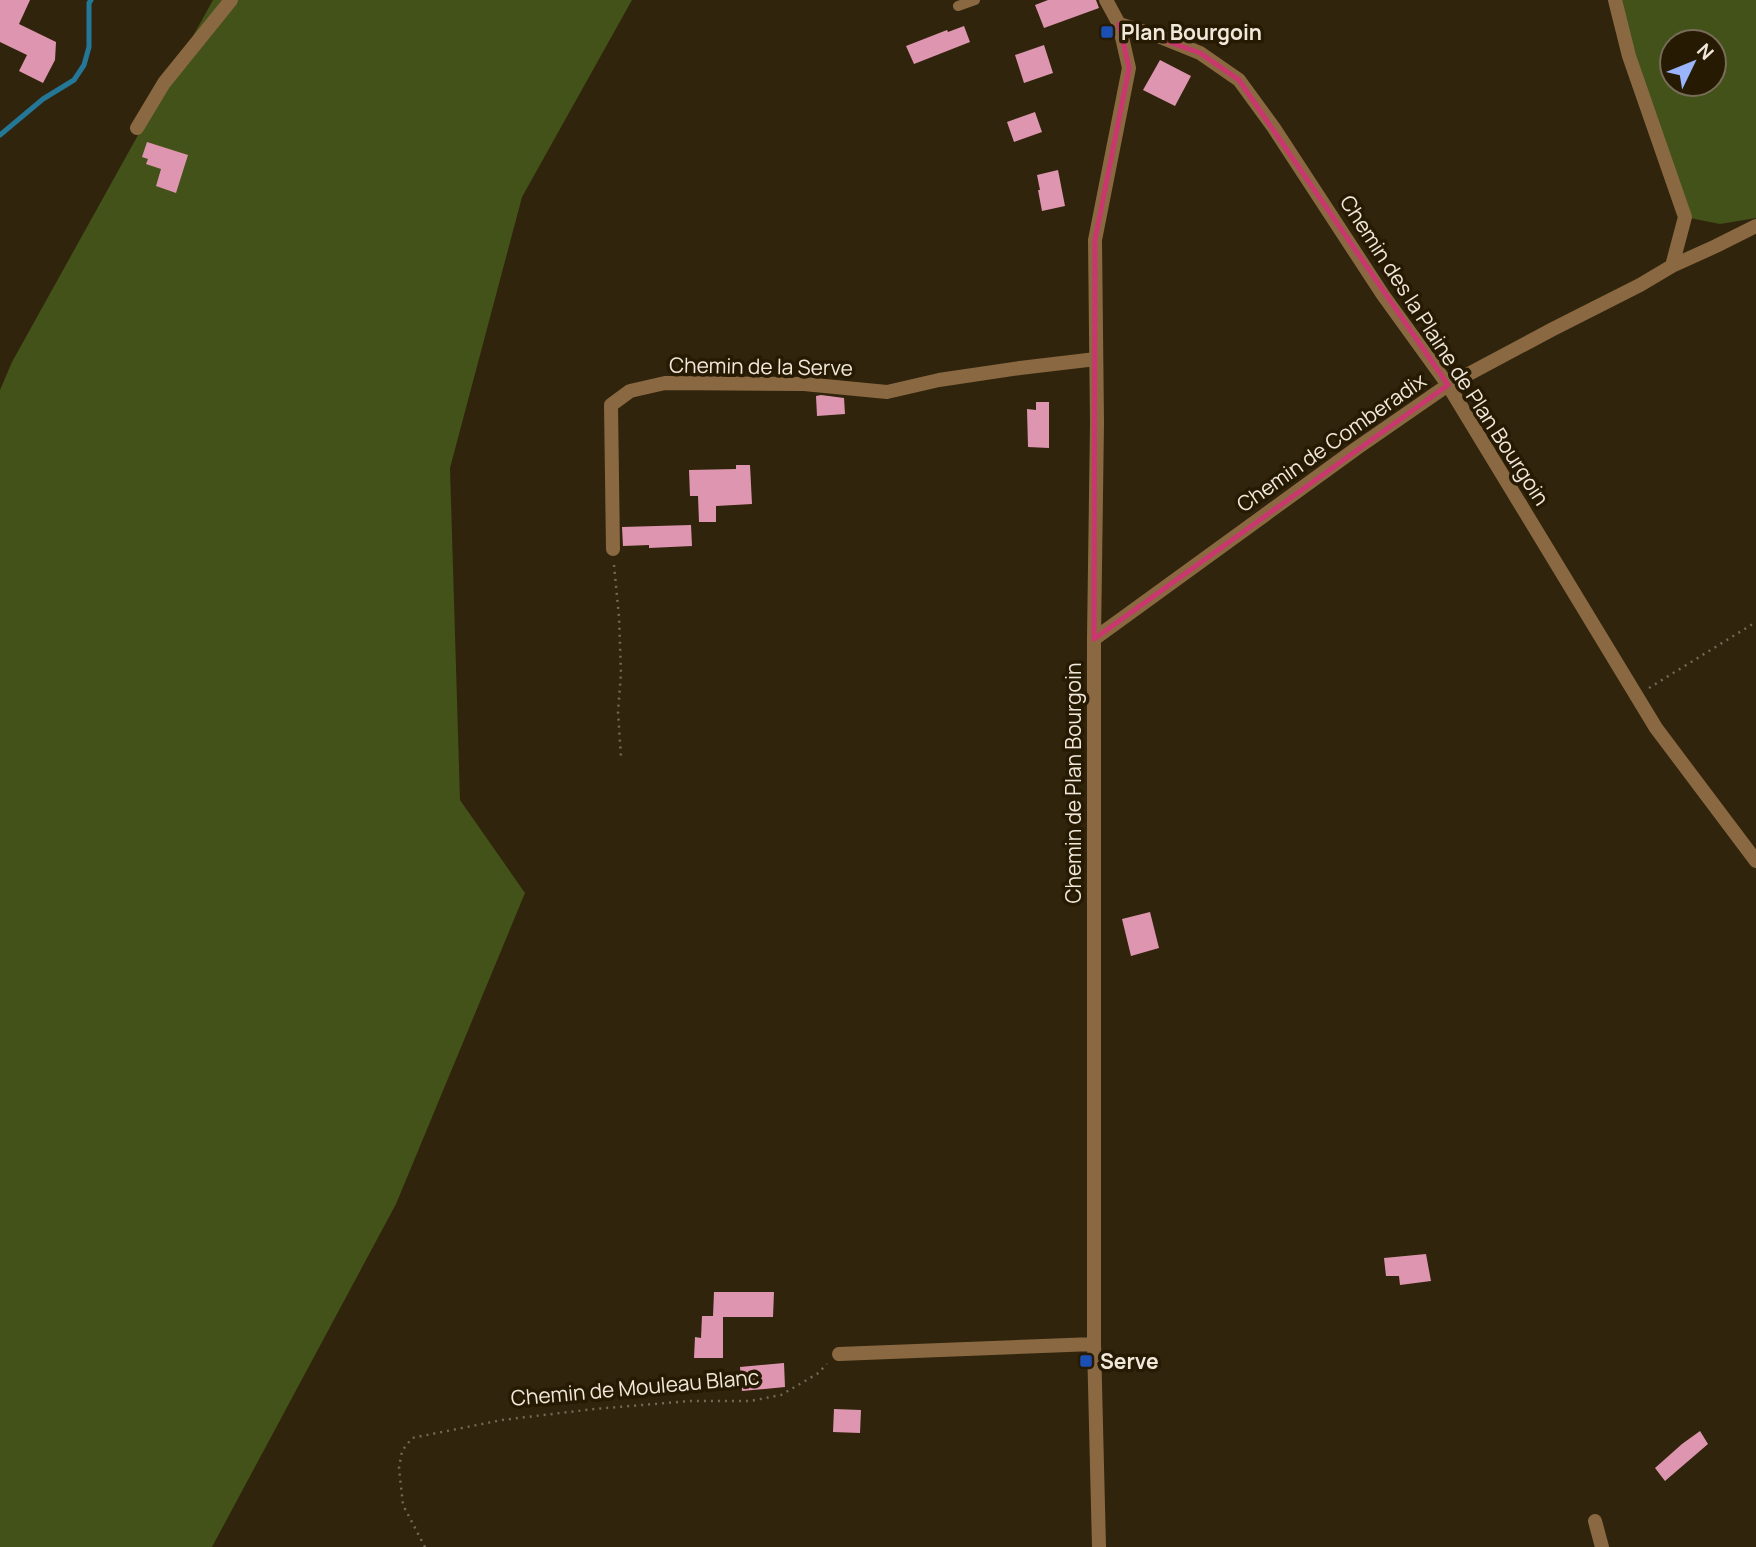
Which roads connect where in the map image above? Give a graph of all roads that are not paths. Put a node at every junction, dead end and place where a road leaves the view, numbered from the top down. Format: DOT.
graph roads {
  1 [pos="231,0"];
  2 [pos="975,0"];
  3 [pos="1106,0"];
  4 [pos="1615,0"];
  5 [pos="958,6"];
  6 [pos="1119,24"];
  7 [pos="137,128"];
  8 [pos="1756,226"];
  9 [pos="1672,266"];
  10 [pos="1096,359"];
  11 [pos="1448,385"];
  12 [pos="613,549"];
  13 [pos="1094,639"];
  14 [pos="1756,861"];
  15 [pos="1094,1343"];
  16 [pos="839,1354"];
  17 [pos="1595,1521"];
  18 [pos="1099,1547"];
  19 [pos="1602,1547"];
  1 -- 7 [label="street"];
  2 -- 5 [label="lane"];
  3 -- 6 [label="street, Chemin de Plan Bourgoin"];
  4 -- 9 [label="street"];
  6 -- 10 [label="street, Chemin de Plan Bourgoin"];
  6 -- 11 [label="street, Chemin des la Plaine de Plan Bourgoin"];
  8 -- 9 [label="street, Chemin de Comberadix"];
  9 -- 11 [label="street, Chemin de Comberadix"];
  10 -- 12 [label="street, Chemin de la Serve"];
  10 -- 13 [label="street, Chemin de Plan Bourgoin"];
  11 -- 13 [label="street, Chemin de Comberadix"];
  11 -- 14 [label="street, Chemin des la Plaine de Plan Bourgoin"];
  13 -- 15 [label="street, Chemin de Plan Bourgoin"];
  15 -- 16 [label="street"];
  15 -- 18 [label="street, Chemin de Plan Bourgoin"];
  17 -- 19 [label="street"];
}
